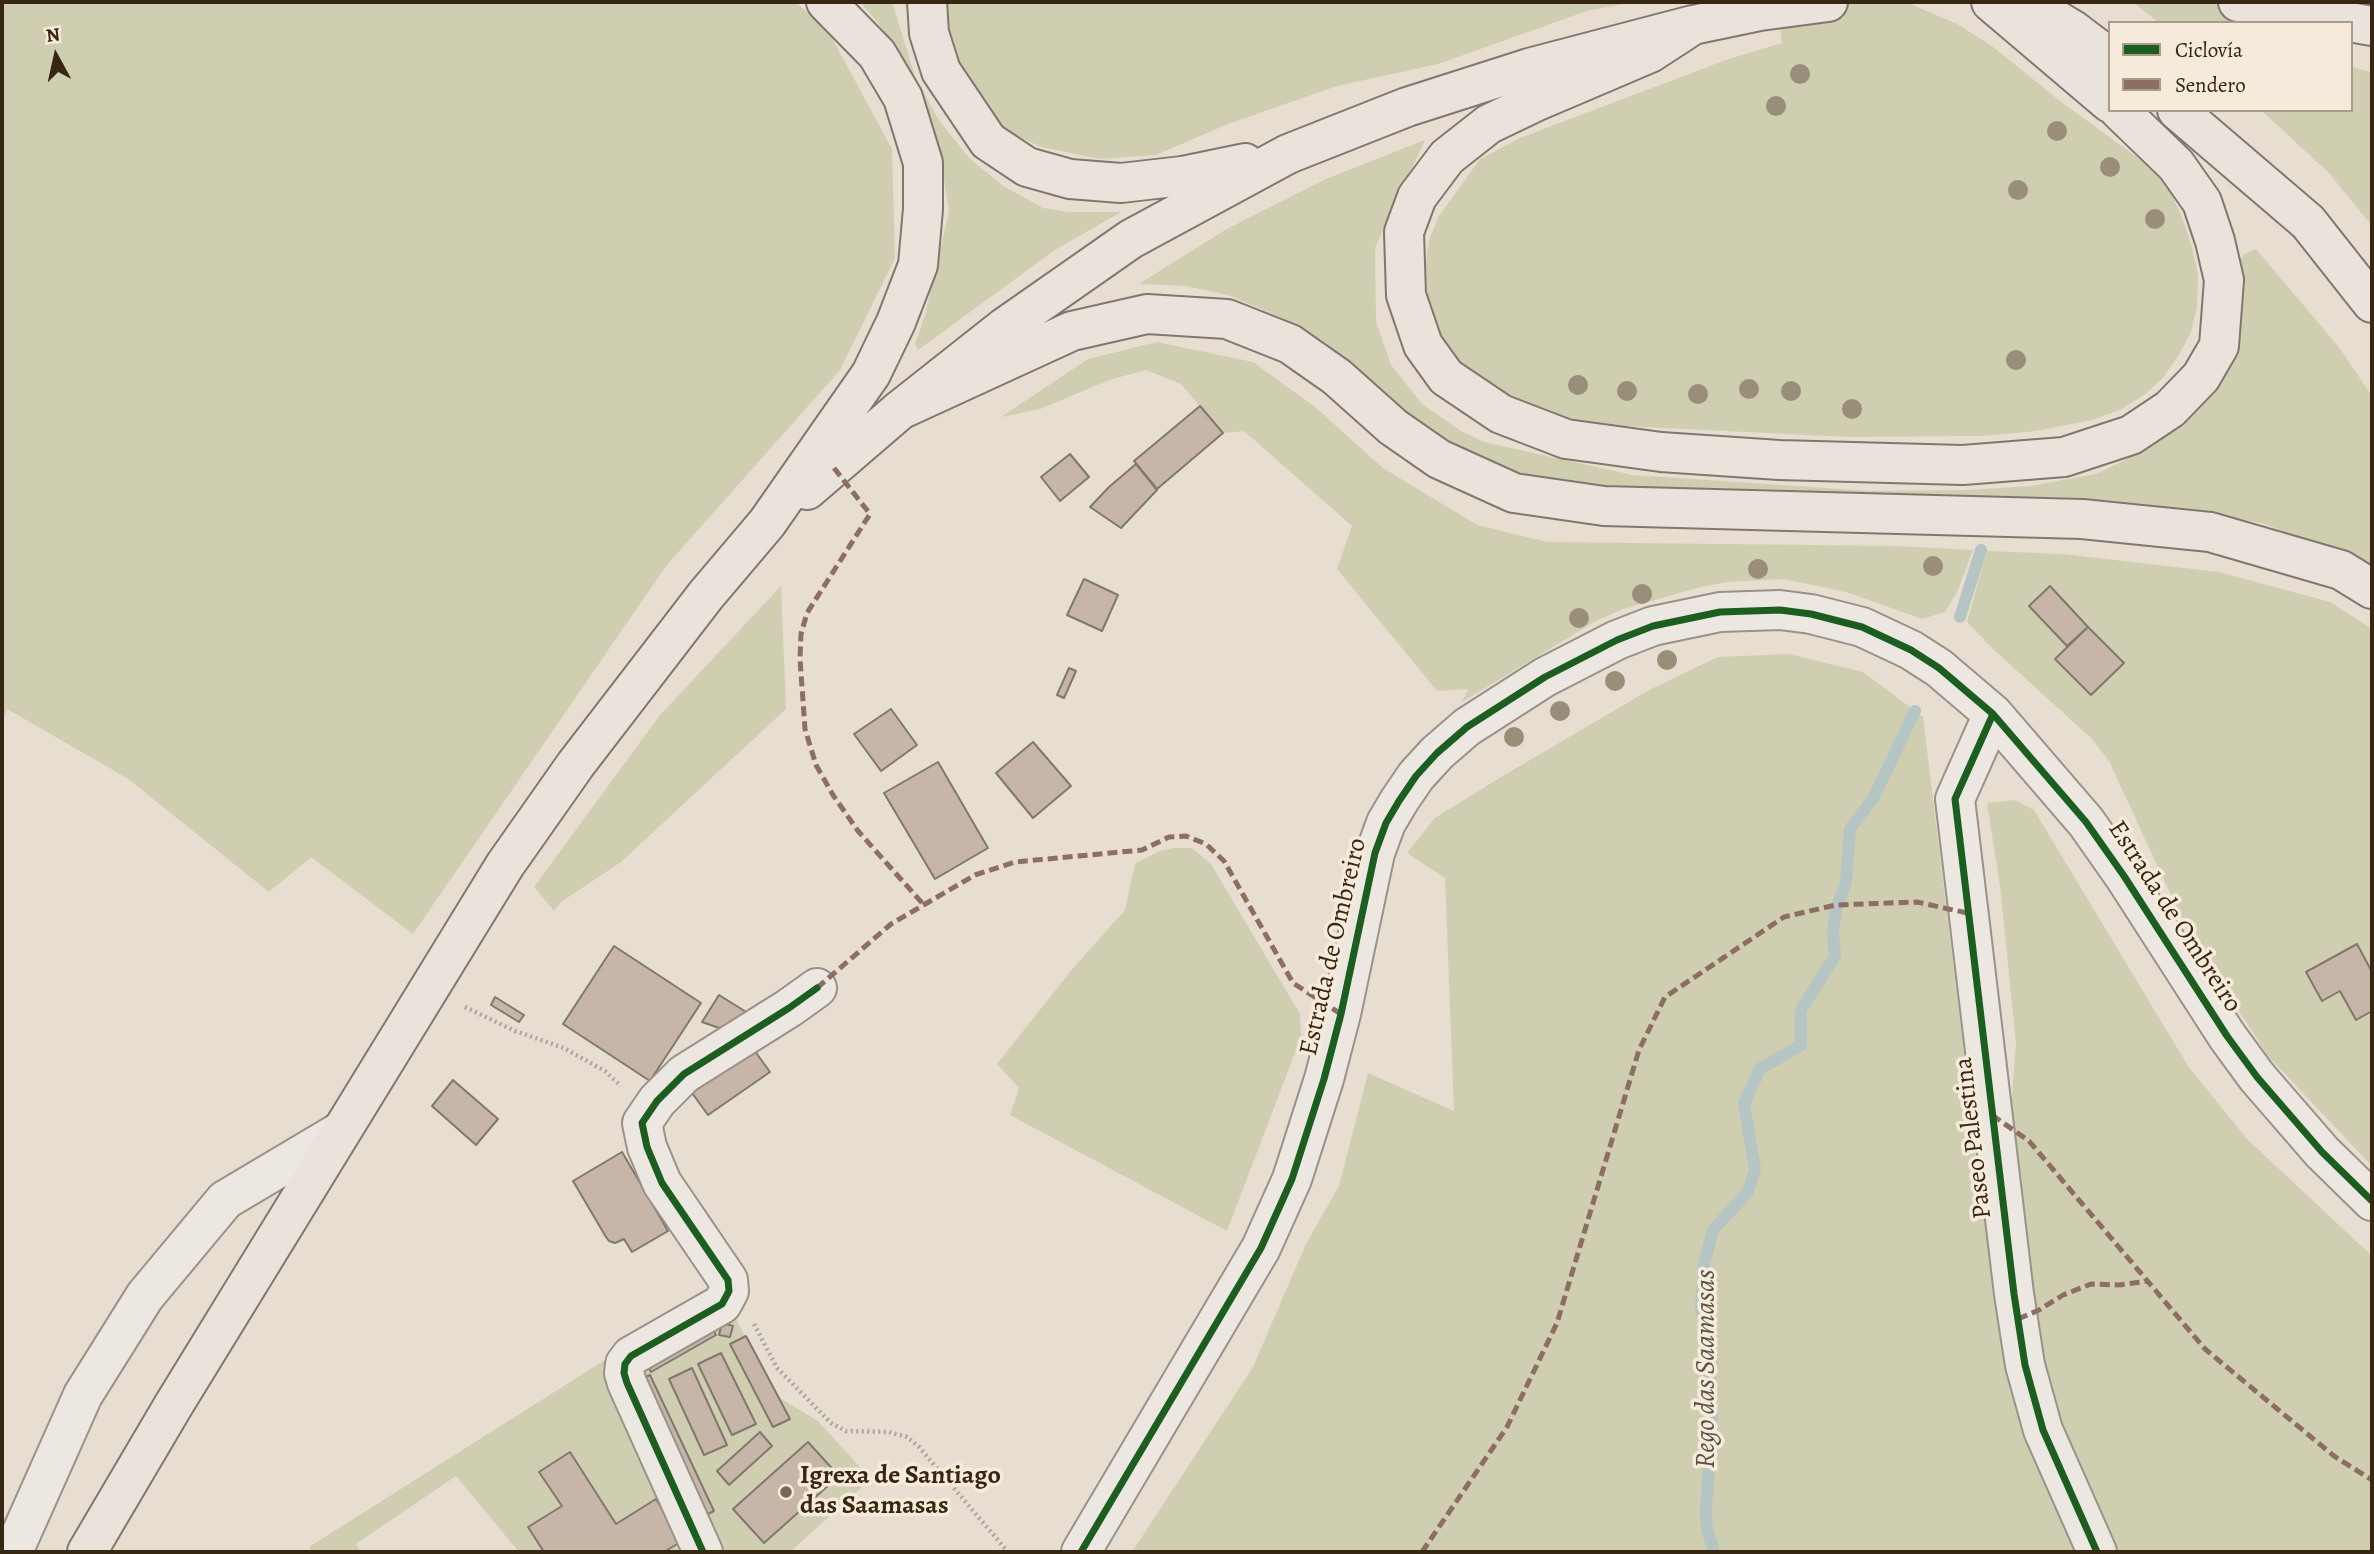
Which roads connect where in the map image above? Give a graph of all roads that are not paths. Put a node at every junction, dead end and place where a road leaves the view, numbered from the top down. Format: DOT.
graph roads {
  1 [pos="826,2"];
  2 [pos="927,2"];
  3 [pos="1828,2"];
  4 [pos="1991,2"];
  5 [pos="2027,2"];
  6 [pos="2238,2"];
  7 [pos="2317,7"];
  8 [pos="1693,25"];
  9 [pos="2372,26"];
  10 [pos="2108,56"];
  11 [pos="2108,101"];
  12 [pos="2121,112"];
  13 [pos="2179,112"];
  14 [pos="1288,154"];
  15 [pos="2372,303"];
  16 [pos="900,410"];
  17 [pos="768,523"];
  18 [pos="2372,589"];
  19 [pos="1993,713"];
  20 [pos="817,988"];
  21 [pos="341,1130"];
  22 [pos="2372,1201"];
  23 [pos="13,1552"];
  24 [pos="87,1552"];
  25 [pos="703,1552"];
  26 [pos="1082,1552"];
  27 [pos="2097,1552"];
  1 -- 17 [label="highway"];
  2 -- 14 [label="highway"];
  3 -- 8 [label="highway"];
  4 -- 11 [label="highway"];
  5 -- 10 [label="highway"];
  6 -- 7 [label="highway"];
  7 -- 9 [label="highway"];
  8 -- 12 [label="highway"];
  8 -- 14 [label="highway"];
  13 -- 15 [label="highway"];
  14 -- 16 [label="highway"];
  16 -- 17 [label="highway"];
  16 -- 18 [label="highway"];
  17 -- 21 [label="highway"];
  19 -- 22 [label="street, Estrada de Ombreiro"];
  19 -- 26 [label="street, Estrada de Ombreiro"];
  19 -- 27 [label="street, Paseo Palestina"];
  20 -- 25 [label="street"];
  21 -- 23 [label="street"];
  21 -- 24 [label="highway"];
}
